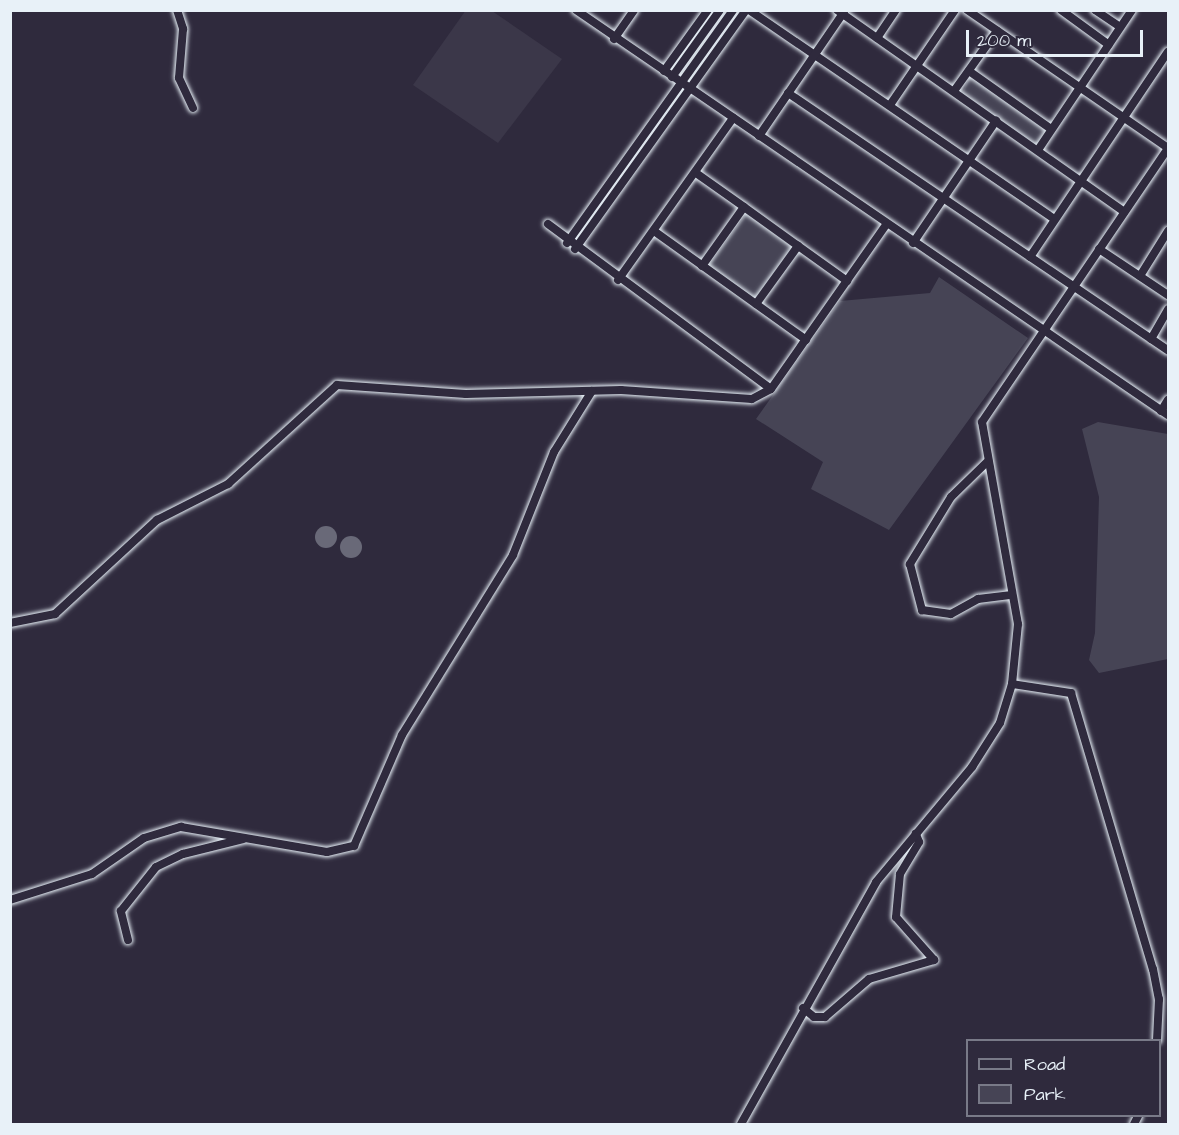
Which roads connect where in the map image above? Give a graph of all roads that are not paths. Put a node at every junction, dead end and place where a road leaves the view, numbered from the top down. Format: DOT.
graph roads {
  1 [pos="177,10"];
  2 [pos="576,10"];
  3 [pos="634,10"];
  4 [pos="708,10"];
  5 [pos="720,10"];
  6 [pos="733,10"];
  7 [pos="747,10"];
  8 [pos="896,10"];
  9 [pos="955,10"];
  10 [pos="966,10"];
  11 [pos="1062,10"];
  12 [pos="1095,10"];
  13 [pos="1132,10"];
  14 [pos="841,12"];
  15 [pos="1120,27"];
  16 [pos="997,31"];
  17 [pos="876,38"];
  18 [pos="614,39"];
  19 [pos="1109,45"];
  20 [pos="1168,52"];
  21 [pos="814,55"];
  22 [pos="917,66"];
  23 [pos="969,70"];
  24 [pos="664,72"];
  25 [pos="672,77"];
  26 [pos="681,83"];
  27 [pos="1079,88"];
  28 [pos="691,90"];
  29 [pos="954,91"];
  30 [pos="788,93"];
  31 [pos="890,105"];
  32 [pos="193,108"];
  33 [pos="733,118"];
  34 [pos="1123,118"];
  35 [pos="996,121"];
  36 [pos="1051,129"];
  37 [pos="759,136"];
  38 [pos="1168,148"];
  39 [pos="1038,150"];
  40 [pos="968,160"];
  41 [pos="696,172"];
  42 [pos="1081,180"];
  43 [pos="943,198"];
  44 [pos="744,207"];
  45 [pos="1124,212"];
  46 [pos="1054,219"];
  47 [pos="548,224"];
  48 [pos="886,225"];
  49 [pos="654,231"];
  50 [pos="1168,231"];
  51 [pos="567,243"];
  52 [pos="913,243"];
  53 [pos="798,246"];
  54 [pos="575,249"];
  55 [pos="1098,249"];
  56 [pos="1030,257"];
  57 [pos="702,266"];
  58 [pos="1140,276"];
  59 [pos="618,280"];
  60 [pos="847,281"];
  61 [pos="1073,287"];
  62 [pos="1168,295"];
  63 [pos="756,304"];
  64 [pos="1168,310"];
  65 [pos="1043,333"];
  66 [pos="1151,339"];
  67 [pos="806,340"];
  68 [pos="1168,350"];
  69 [pos="771,389"];
  70 [pos="592,391"];
  71 [pos="1168,400"];
  72 [pos="1165,413"];
  73 [pos="987,462"];
  74 [pos="1012,595"];
  75 [pos="10,623"];
  76 [pos="1012,684"];
  77 [pos="916,834"];
  78 [pos="245,838"];
  79 [pos="10,900"];
  80 [pos="128,940"];
  81 [pos="803,1008"];
  82 [pos="1157,1039"];
  83 [pos="741,1125"];
  1 -- 32 [label="street"];
  2 -- 18 [label="street"];
  3 -- 18 [label="street"];
  4 -- 24 [label="street"];
  5 -- 25 [label="street"];
  6 -- 26 [label="street"];
  7 -- 21 [label="street"];
  7 -- 28 [label="street"];
  8 -- 17 [label="street"];
  9 -- 22 [label="street"];
  10 -- 16 [label="street"];
  11 -- 19 [label="street"];
  12 -- 15 [label="street"];
  13 -- 15 [label="street"];
  14 -- 17 [label="street"];
  14 -- 21 [label="street"];
  15 -- 19 [label="street"];
  16 -- 23 [label="street"];
  16 -- 27 [label="street"];
  17 -- 22 [label="street"];
  18 -- 24 [label="street"];
  19 -- 27 [label="street"];
  20 -- 34 [label="street"];
  21 -- 30 [label="street"];
  21 -- 31 [label="street"];
  22 -- 29 [label="street"];
  22 -- 31 [label="street"];
  23 -- 29 [label="street"];
  23 -- 36 [label="street"];
  24 -- 25 [label="street"];
  25 -- 26 [label="street"];
  26 -- 28 [label="street"];
  26 -- 51 [label="street"];
  27 -- 34 [label="street"];
  27 -- 36 [label="street"];
  28 -- 33 [label="street"];
  28 -- 54 [label="street"];
  29 -- 35 [label="street"];
  30 -- 37 [label="street"];
  30 -- 43 [label="street"];
  31 -- 40 [label="street"];
  33 -- 37 [label="street"];
  33 -- 41 [label="street"];
  34 -- 38 [label="street"];
  34 -- 42 [label="street"];
  35 -- 39 [label="street"];
  35 -- 40 [label="street"];
  36 -- 39 [label="street"];
  37 -- 48 [label="street"];
  38 -- 45 [label="street"];
  39 -- 42 [label="street"];
  40 -- 43 [label="street"];
  40 -- 46 [label="street"];
  41 -- 44 [label="street"];
  41 -- 49 [label="street"];
  42 -- 45 [label="street"];
  42 -- 46 [label="street"];
  43 -- 52 [label="street"];
  43 -- 56 [label="street"];
  44 -- 53 [label="street"];
  44 -- 57 [label="street"];
  45 -- 55 [label="street"];
  46 -- 56 [label="street"];
  47 -- 51 [label="street"];
  48 -- 52 [label="street"];
  48 -- 60 [label="street"];
  49 -- 57 [label="street"];
  49 -- 59 [label="street"];
  50 -- 58 [label="street"];
  51 -- 54 [label="street"];
  52 -- 65 [label="street"];
  53 -- 60 [label="street"];
  53 -- 63 [label="street"];
  54 -- 59 [label="street"];
  55 -- 58 [label="street"];
  55 -- 61 [label="street"];
  56 -- 61 [label="street"];
  57 -- 63 [label="street"];
  58 -- 62 [label="street"];
  59 -- 69 [label="street"];
  60 -- 67 [label="street"];
  61 -- 65 [label="street"];
  61 -- 66 [label="street"];
  63 -- 67 [label="street"];
  64 -- 66 [label="street"];
  65 -- 72 [label="street"];
  65 -- 73 [label="street"];
  66 -- 68 [label="street"];
  67 -- 69 [label="street"];
  69 -- 70 [label="street"];
  70 -- 75 [label="street"];
  70 -- 78 [label="street"];
  71 -- 72 [label="street"];
  73 -- 74 [label="street"];
  73 -- 74 [label="street"];
  74 -- 76 [label="street"];
  76 -- 77 [label="street"];
  76 -- 82 [label="street"];
  77 -- 81 [label="street"];
  77 -- 81 [label="street"];
  78 -- 79 [label="street"];
  78 -- 80 [label="street"];
  81 -- 83 [label="street"];
}
